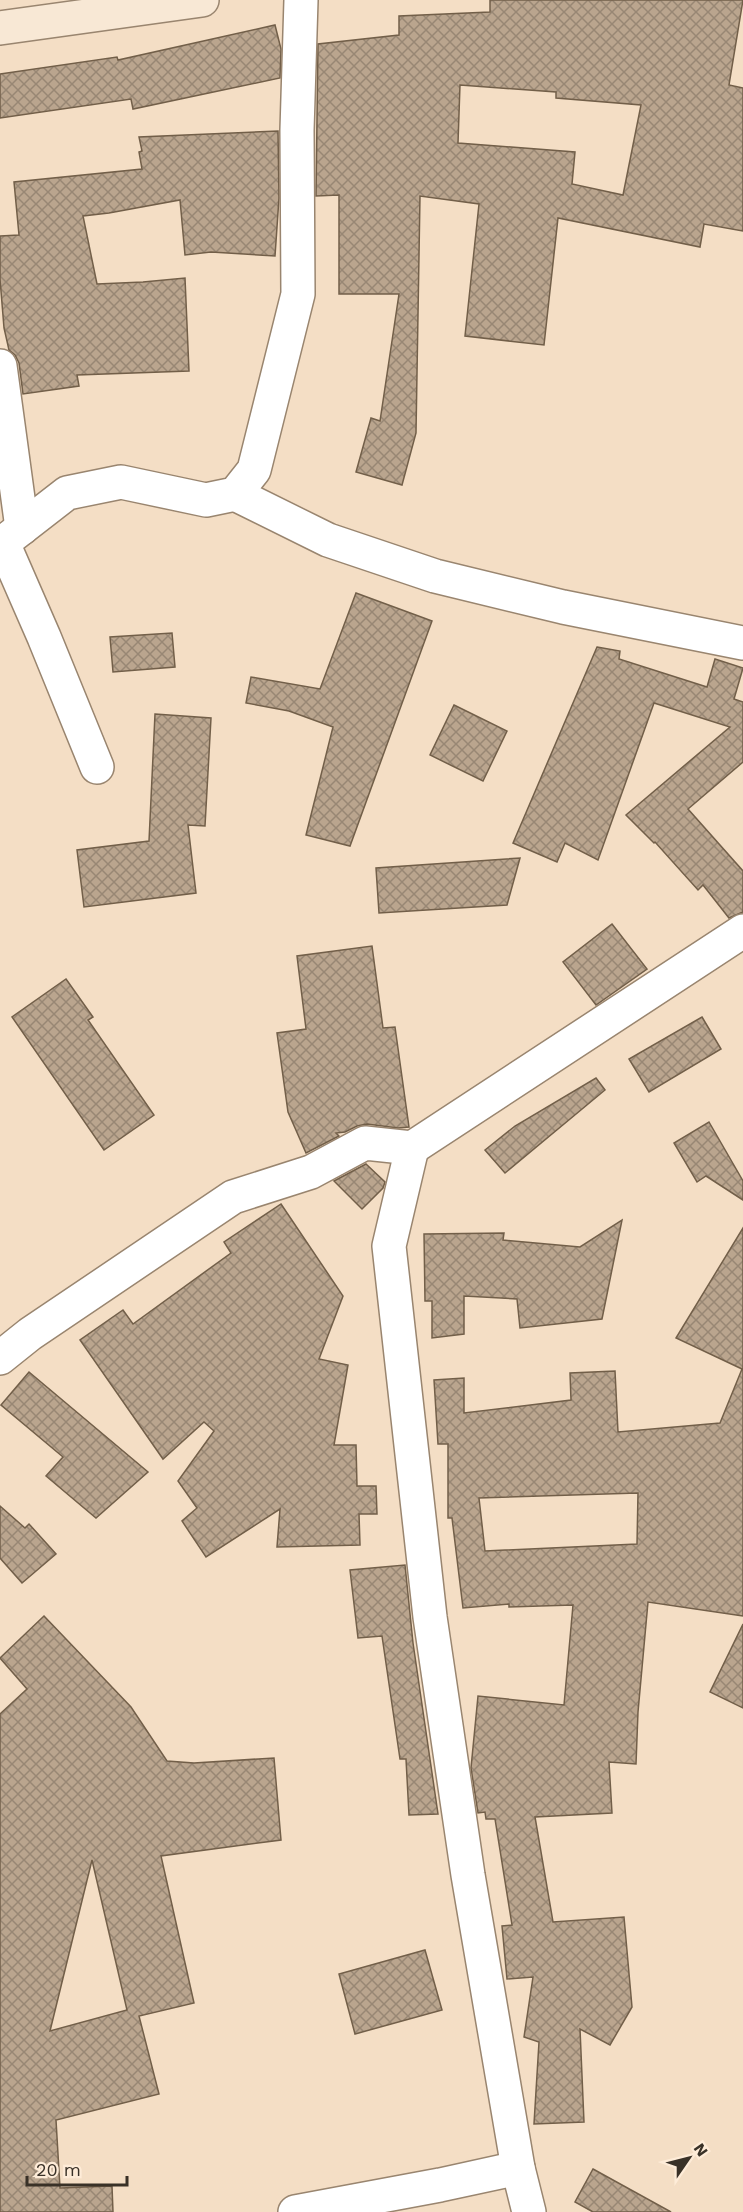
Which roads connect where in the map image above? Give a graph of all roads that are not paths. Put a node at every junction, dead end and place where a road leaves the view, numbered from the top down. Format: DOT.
graph roads {
  1 [pos="202,0"];
  2 [pos="301,0"];
  3 [pos="0,28"];
  4 [pos="0,366"];
  5 [pos="236,494"];
  6 [pos="8,539"];
  7 [pos="743,643"];
  8 [pos="97,767"];
  9 [pos="743,931"];
  10 [pos="412,1148"];
  11 [pos="0,1359"];
  12 [pos="518,2168"];
  13 [pos="295,2212"];
  14 [pos="529,2212"];
  1 -- 3 [label="main road"];
  2 -- 5 [label="street"];
  4 -- 6 [label="street"];
  5 -- 6 [label="street"];
  5 -- 7 [label="street"];
  6 -- 8 [label="street"];
  9 -- 10 [label="street"];
  10 -- 11 [label="street"];
  10 -- 12 [label="street"];
  12 -- 13 [label="street"];
  12 -- 14 [label="street"];
}
